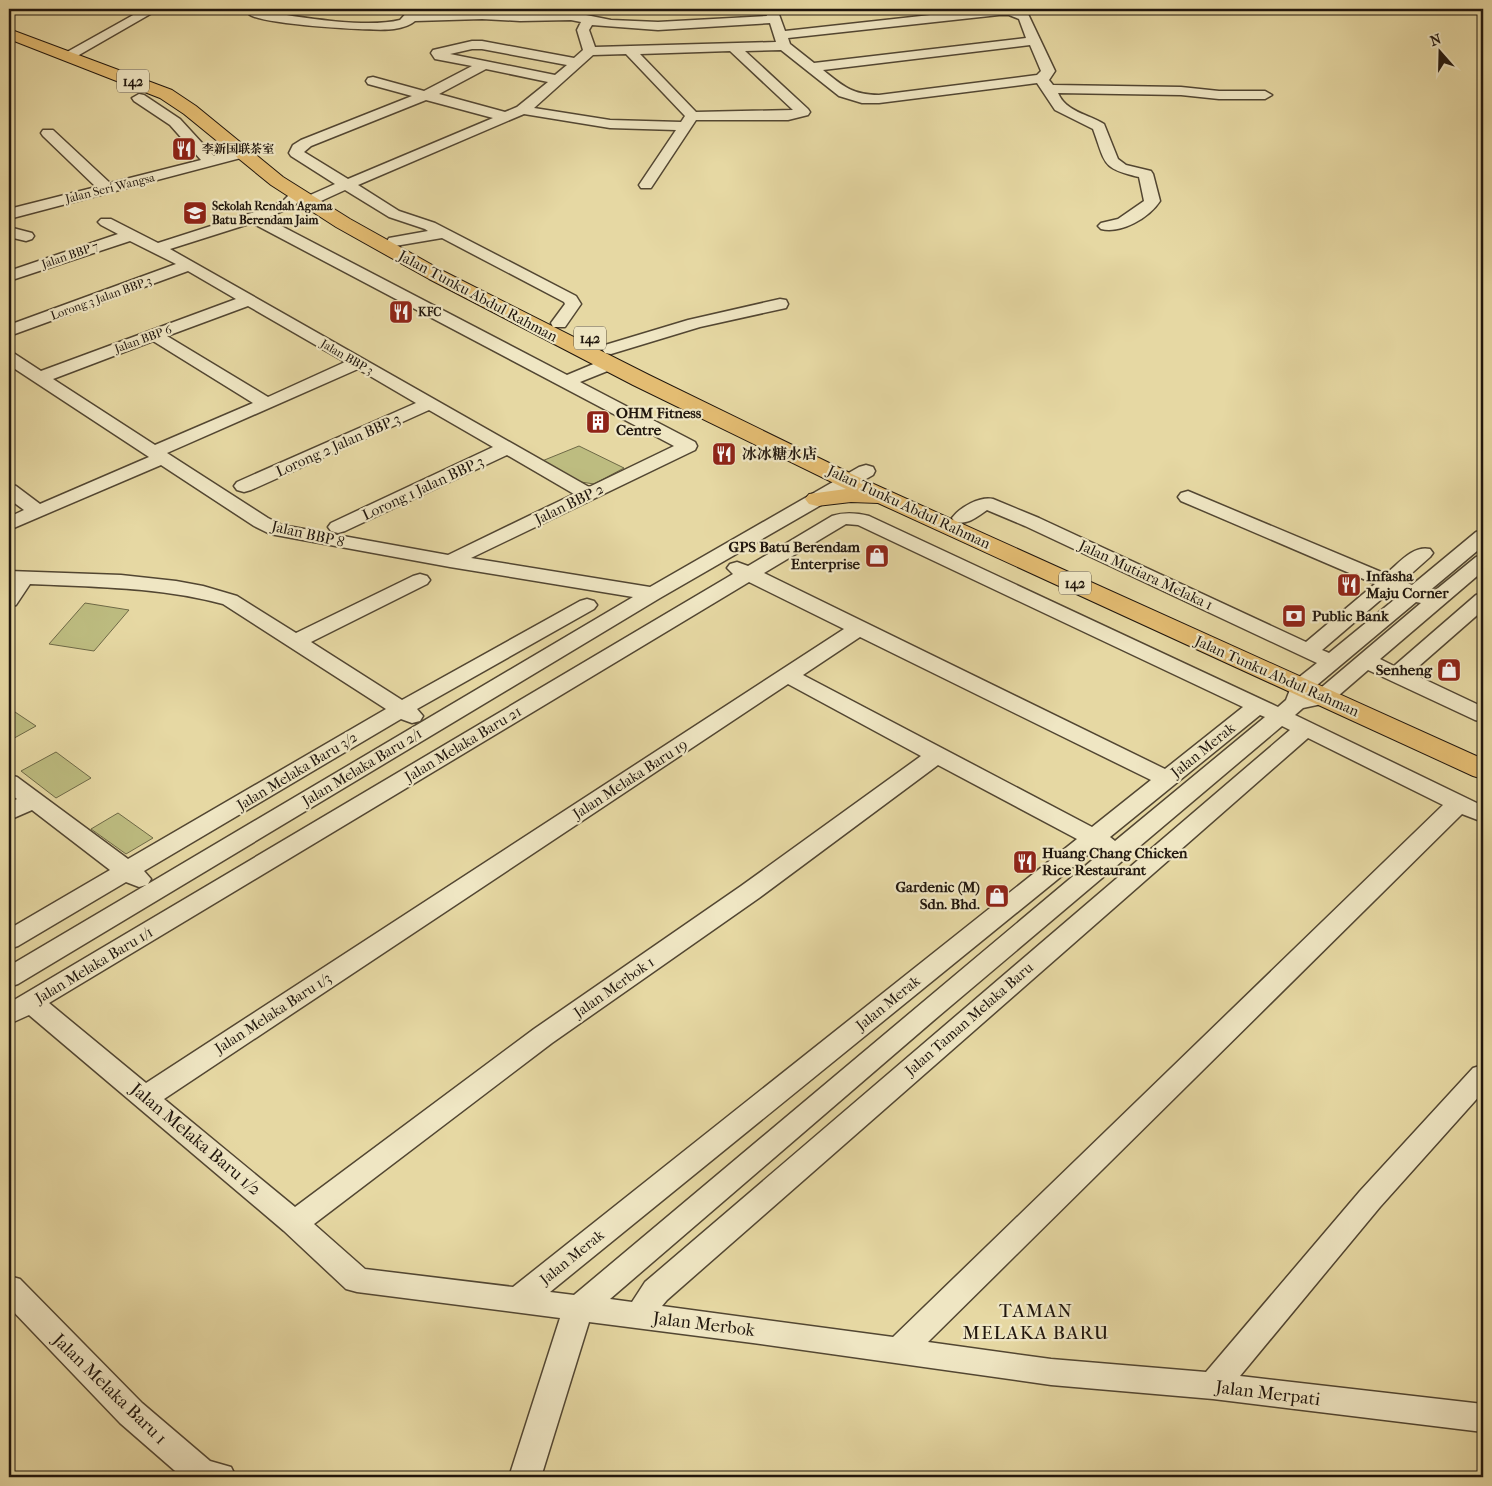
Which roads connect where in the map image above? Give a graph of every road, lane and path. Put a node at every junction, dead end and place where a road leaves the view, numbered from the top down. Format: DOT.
graph roads {
  1 [pos="152,9"];
  2 [pos="413,13"];
  3 [pos="255,14"];
  4 [pos="773,14"];
  5 [pos="588,21"];
  6 [pos="9,26"];
  7 [pos="9,34"];
  8 [pos="782,40"];
  9 [pos="1034,41"];
  10 [pos="734,48"];
  11 [pos="629,50"];
  12 [pos="590,51"];
  13 [pos="74,52"];
  14 [pos="576,63"];
  15 [pos="484,65"];
  16 [pos="813,67"];
  17 [pos="558,80"];
  18 [pos="373,82"];
  19 [pos="1045,84"];
  20 [pos="1265,95"];
  21 [pos="425,96"];
  22 [pos="139,98"];
  23 [pos="190,110"];
  24 [pos="522,110"];
  25 [pos="166,116"];
  26 [pos="507,117"];
  27 [pos="689,121"];
  28 [pos="208,126"];
  29 [pos="48,133"];
  30 [pos="249,152"];
  31 [pos="211,162"];
  32 [pos="348,185"];
  33 [pos="646,185"];
  34 [pos="107,189"];
  35 [pos="297,195"];
  36 [pos="318,202"];
  37 [pos="9,214"];
  38 [pos="261,215"];
  39 [pos="106,222"];
  40 [pos="343,223"];
  41 [pos="1106,226"];
  42 [pos="9,232"];
  43 [pos="444,233"];
  44 [pos="131,235"];
  45 [pos="26,236"];
  46 [pos="395,241"];
  47 [pos="158,248"];
  48 [pos="189,265"];
  49 [pos="9,276"];
  50 [pos="248,300"];
  51 [pos="780,304"];
  52 [pos="559,323"];
  53 [pos="12,330"];
  54 [pos="154,336"];
  55 [pos="610,356"];
  56 [pos="9,358"];
  57 [pos="357,363"];
  58 [pos="39,378"];
  59 [pos="566,382"];
  60 [pos="431,403"];
  61 [pos="267,404"];
  62 [pos="507,448"];
  63 [pos="158,455"];
  64 [pos="809,461"];
  65 [pos="857,476"];
  66 [pos="244,486"];
  67 [pos="9,490"];
  68 [pos="588,494"];
  69 [pos="1188,497"];
  70 [pos="817,499"];
  71 [pos="899,503"];
  72 [pos="38,511"];
  73 [pos="962,518"];
  74 [pos="9,524"];
  75 [pos="338,527"];
  76 [pos="1483,536"];
  77 [pos="1423,553"];
  78 [pos="716,558"];
  79 [pos="450,561"];
  80 [pos="1483,561"];
  81 [pos="747,573"];
  82 [pos="16,577"];
  83 [pos="420,580"];
  84 [pos="1389,582"];
  85 [pos="1414,593"];
  86 [pos="653,594"];
  87 [pos="1483,599"];
  88 [pos="9,601"];
  89 [pos="1435,602"];
  90 [pos="587,605"];
  91 [pos="859,628"];
  92 [pos="296,642"];
  93 [pos="1308,650"];
  94 [pos="1366,661"];
  95 [pos="787,675"];
  96 [pos="1396,675"];
  97 [pos="1305,692"];
  98 [pos="401,709"];
  99 [pos="1483,715"];
  100 [pos="428,728"];
  101 [pos="1306,728"];
  102 [pos="1483,753"];
  103 [pos="937,755"];
  104 [pos="1483,770"];
  105 [pos="1167,779"];
  106 [pos="9,782"];
  107 [pos="33,800"];
  108 [pos="1459,803"];
  109 [pos="9,813"];
  110 [pos="1483,815"];
  111 [pos="1093,838"];
  112 [pos="1119,851"];
  113 [pos="129,871"];
  114 [pos="156,892"];
  115 [pos="178,915"];
  116 [pos="1038,919"];
  117 [pos="401,929"];
  118 [pos="1066,935"];
  119 [pos="9,940"];
  120 [pos="9,978"];
  121 [pos="897,996"];
  122 [pos="20,1008"];
  123 [pos="924,1014"];
  124 [pos="953,1033"];
  125 [pos="1483,1076"];
  126 [pos="146,1097"];
  127 [pos="294,1223"];
  128 [pos="357,1280"];
  129 [pos="9,1288"];
  130 [pos="517,1301"];
  131 [pos="578,1309"];
  132 [pos="639,1316"];
  133 [pos="899,1351"];
  134 [pos="1052,1372"];
  135 [pos="1212,1386"];
  136 [pos="1483,1418"];
  137 [pos="207,1476"];
  138 [pos="525,1477"];
  1 -- 13 [label="street"];
  2 -- 3 [label="street"];
  2 -- 5 [label="street"];
  4 -- 5 [label="street"];
  4 -- 8 [label="street"];
  5 -- 12 [label="street"];
  6 -- 13 [label="main road, Jalan Tunku Abdul Rahman / 142"];
  7 -- 23 [label="main road, Jalan Tunku Abdul Rahman / 142"];
  8 -- 9 [label="street"];
  8 -- 10 [label="street"];
  8 -- 16 [label="street"];
  9 -- 16 [label="street"];
  9 -- 19 [label="street"];
  10 -- 11 [label="street"];
  10 -- 27 [label="street"];
  11 -- 12 [label="street"];
  11 -- 27 [label="street"];
  12 -- 14 [label="street"];
  13 -- 30 [label="main road, Jalan Tunku Abdul Rahman / 142"];
  14 -- 15 [label="street"];
  14 -- 17 [label="street"];
  15 -- 17 [label="street"];
  15 -- 21 [label="street"];
  16 -- 19 [label="street"];
  17 -- 24 [label="street"];
  18 -- 21 [label="street"];
  19 -- 20 [label="street"];
  19 -- 41 [label="street"];
  21 -- 26 [label="street"];
  21 -- 32 [label="street"];
  22 -- 25 [label="street"];
  23 -- 25 [label="street"];
  23 -- 28 [label="main road, Jalan Tunku Abdul Rahman / 142"];
  24 -- 26 [label="street"];
  24 -- 27 [label="street"];
  25 -- 31 [label="street"];
  26 -- 32 [label="street"];
  27 -- 33 [label="street"];
  28 -- 30 [label="main road, Jalan Tunku Abdul Rahman / 142"];
  28 -- 31 [label="street"];
  29 -- 34 [label="street"];
  30 -- 31 [label="street, Jalan Seri Wangsa"];
  30 -- 35 [label="main road, Jalan Tunku Abdul Rahman / 142"];
  30 -- 36 [label="main road, Jalan Tunku Abdul Rahman / 142"];
  31 -- 34 [label="street, Jalan Seri Wangsa"];
  32 -- 36 [label="street"];
  32 -- 43 [label="street"];
  34 -- 37 [label="street, Jalan Seri Wangsa"];
  35 -- 36 [label="main road, Jalan Tunku Abdul Rahman / 142"];
  35 -- 38 [label="street"];
  36 -- 40 [label="main road, Jalan Tunku Abdul Rahman / 142"];
  36 -- 46 [label="main road, Jalan Tunku Abdul Rahman / 142"];
  38 -- 40 [label="street"];
  38 -- 47 [label="street"];
  38 -- 59 [label="street"];
  39 -- 44 [label="street, Jalan BBP 3"];
  40 -- 55 [label="main road, Jalan Tunku Abdul Rahman / 142"];
  42 -- 45 [label="street"];
  43 -- 46 [label="street"];
  43 -- 52 [label="street"];
  44 -- 47 [label="street, Jalan BBP 3"];
  44 -- 49 [label="street, Jalan BBP 7"];
  46 -- 52 [label="main road, Jalan Tunku Abdul Rahman / 142"];
  47 -- 48 [label="street, Jalan BBP 3"];
  48 -- 50 [label="street, Jalan BBP 3"];
  48 -- 53 [label="street, Lorong 3 Jalan BBP 3"];
  50 -- 54 [label="street, Jalan BBP 6"];
  50 -- 57 [label="street, Jalan BBP 3"];
  51 -- 55 [label="street"];
  52 -- 55 [label="main road, Jalan Tunku Abdul Rahman / 142"];
  54 -- 58 [label="street, Jalan BBP 6"];
  54 -- 61 [label="street"];
  55 -- 59 [label="street"];
  55 -- 64 [label="main road, Jalan Tunku Abdul Rahman / 142"];
  55 -- 65 [label="main road, Jalan Tunku Abdul Rahman / 142"];
  56 -- 58 [label="street, Jalan BBP 8"];
  57 -- 60 [label="street, Jalan BBP 3"];
  57 -- 61 [label="street"];
  58 -- 63 [label="street, Jalan BBP 8"];
  59 -- 68 [label="street, Jalan BBP 2"];
  60 -- 62 [label="street, Jalan BBP 3"];
  60 -- 66 [label="street, Lorong 2 Jalan BBP 3"];
  61 -- 63 [label="street"];
  62 -- 68 [label="street, Jalan BBP 3"];
  62 -- 75 [label="street, Lorong 1 Jalan BBP 3"];
  63 -- 72 [label="street"];
  63 -- 79 [label="street, Jalan BBP 8"];
  64 -- 65 [label="main road, Jalan Tunku Abdul Rahman / 142"];
  64 -- 78 [label="street"];
  65 -- 70 [label="street"];
  65 -- 71 [label="main road, Jalan Tunku Abdul Rahman / 142"];
  65 -- 73 [label="main road, Jalan Tunku Abdul Rahman / 142"];
  67 -- 72 [label="street"];
  68 -- 79 [label="street, Jalan BBP 2"];
  69 -- 84 [label="street"];
  70 -- 71 [label="main road"];
  70 -- 78 [label="street"];
  71 -- 97 [label="main road, Jalan Tunku Abdul Rahman / 142"];
  72 -- 74 [label="street"];
  73 -- 93 [label="street, Jalan Mutiara Melaka 1"];
  73 -- 97 [label="main road, Jalan Tunku Abdul Rahman / 142"];
  76 -- 85 [label="street"];
  77 -- 84 [label="street"];
  78 -- 81 [label="street"];
  78 -- 86 [label="street, Jalan Melaka Baru 2/1"];
  79 -- 86 [label="street, Jalan BBP 8"];
  80 -- 89 [label="street"];
  81 -- 91 [label="street"];
  81 -- 97 [label="street, Jalan Melaka Baru 21"];
  81 -- 115 [label="street, Jalan Melaka Baru 21"];
  82 -- 88 [label="street"];
  82 -- 92 [label="street"];
  83 -- 92 [label="street"];
  84 -- 85 [label="street"];
  84 -- 93 [label="street"];
  85 -- 89 [label="street"];
  85 -- 97 [label="street"];
  86 -- 100 [label="street, Jalan Melaka Baru 2/1"];
  87 -- 96 [label="street"];
  89 -- 94 [label="street"];
  90 -- 98 [label="street, Jalan Melaka Baru 3/2"];
  91 -- 95 [label="street, Jalan Melaka Baru 19"];
  91 -- 105 [label="street"];
  92 -- 98 [label="street"];
  93 -- 97 [label="street, Jalan Mutiara Melaka 1"];
  94 -- 96 [label="street"];
  94 -- 97 [label="street"];
  95 -- 103 [label="street"];
  95 -- 117 [label="street, Jalan Melaka Baru 19"];
  96 -- 99 [label="street"];
  97 -- 101 [label="street"];
  97 -- 102 [label="main road, Jalan Tunku Abdul Rahman / 142"];
  97 -- 104 [label="main road, Jalan Tunku Abdul Rahman / 142"];
  97 -- 105 [label="street, Jalan Merak"];
  97 -- 112 [label="street, Jalan Merak"];
  98 -- 100 [label="street"];
  98 -- 113 [label="street, Jalan Melaka Baru 3/2"];
  100 -- 114 [label="street, Jalan Melaka Baru 2/1"];
  101 -- 108 [label="street"];
  101 -- 118 [label="street, Jalan Taman Melaka Baru"];
  103 -- 111 [label="street"];
  103 -- 127 [label="street, Jalan Merbok 1"];
  105 -- 111 [label="street, Jalan Merak"];
  106 -- 107 [label="street"];
  107 -- 109 [label="street"];
  107 -- 113 [label="street"];
  108 -- 110 [label="street"];
  108 -- 133 [label="street"];
  111 -- 112 [label="street"];
  111 -- 121 [label="street, Jalan Merak"];
  112 -- 116 [label="street, Jalan Merak"];
  113 -- 114 [label="street"];
  113 -- 119 [label="street, Jalan Melaka Baru 3/2"];
  114 -- 120 [label="street, Jalan Melaka Baru 2/1"];
  115 -- 122 [label="street, Jalan Melaka Baru 1/1"];
  116 -- 118 [label="street"];
  116 -- 123 [label="street, Jalan Merak"];
  117 -- 126 [label="street, Jalan Melaka Baru 1/3"];
  118 -- 124 [label="street, Jalan Taman Melaka Baru"];
  121 -- 123 [label="street"];
  121 -- 130 [label="street, Jalan Merak"];
  122 -- 126 [label="street, Jalan Melaka Baru 1/2"];
  123 -- 124 [label="street"];
  123 -- 131 [label="street, Jalan Merak"];
  124 -- 132 [label="street, Jalan Taman Melaka Baru"];
  125 -- 135 [label="street"];
  126 -- 127 [label="street, Jalan Melaka Baru 1/2"];
  127 -- 128 [label="street, Jalan Melaka Baru 1/2"];
  128 -- 130 [label="street, Jalan Merbok"];
  129 -- 137 [label="street, Jalan Melaka Baru 1"];
  130 -- 131 [label="street, Jalan Merbok"];
  131 -- 132 [label="street, Jalan Merbok"];
  131 -- 138 [label="street"];
  132 -- 133 [label="street, Jalan Merbok"];
  133 -- 134 [label="street, Jalan Merbok"];
  134 -- 135 [label="street, Jalan Merpati"];
  135 -- 136 [label="street, Jalan Merpati"];
}
